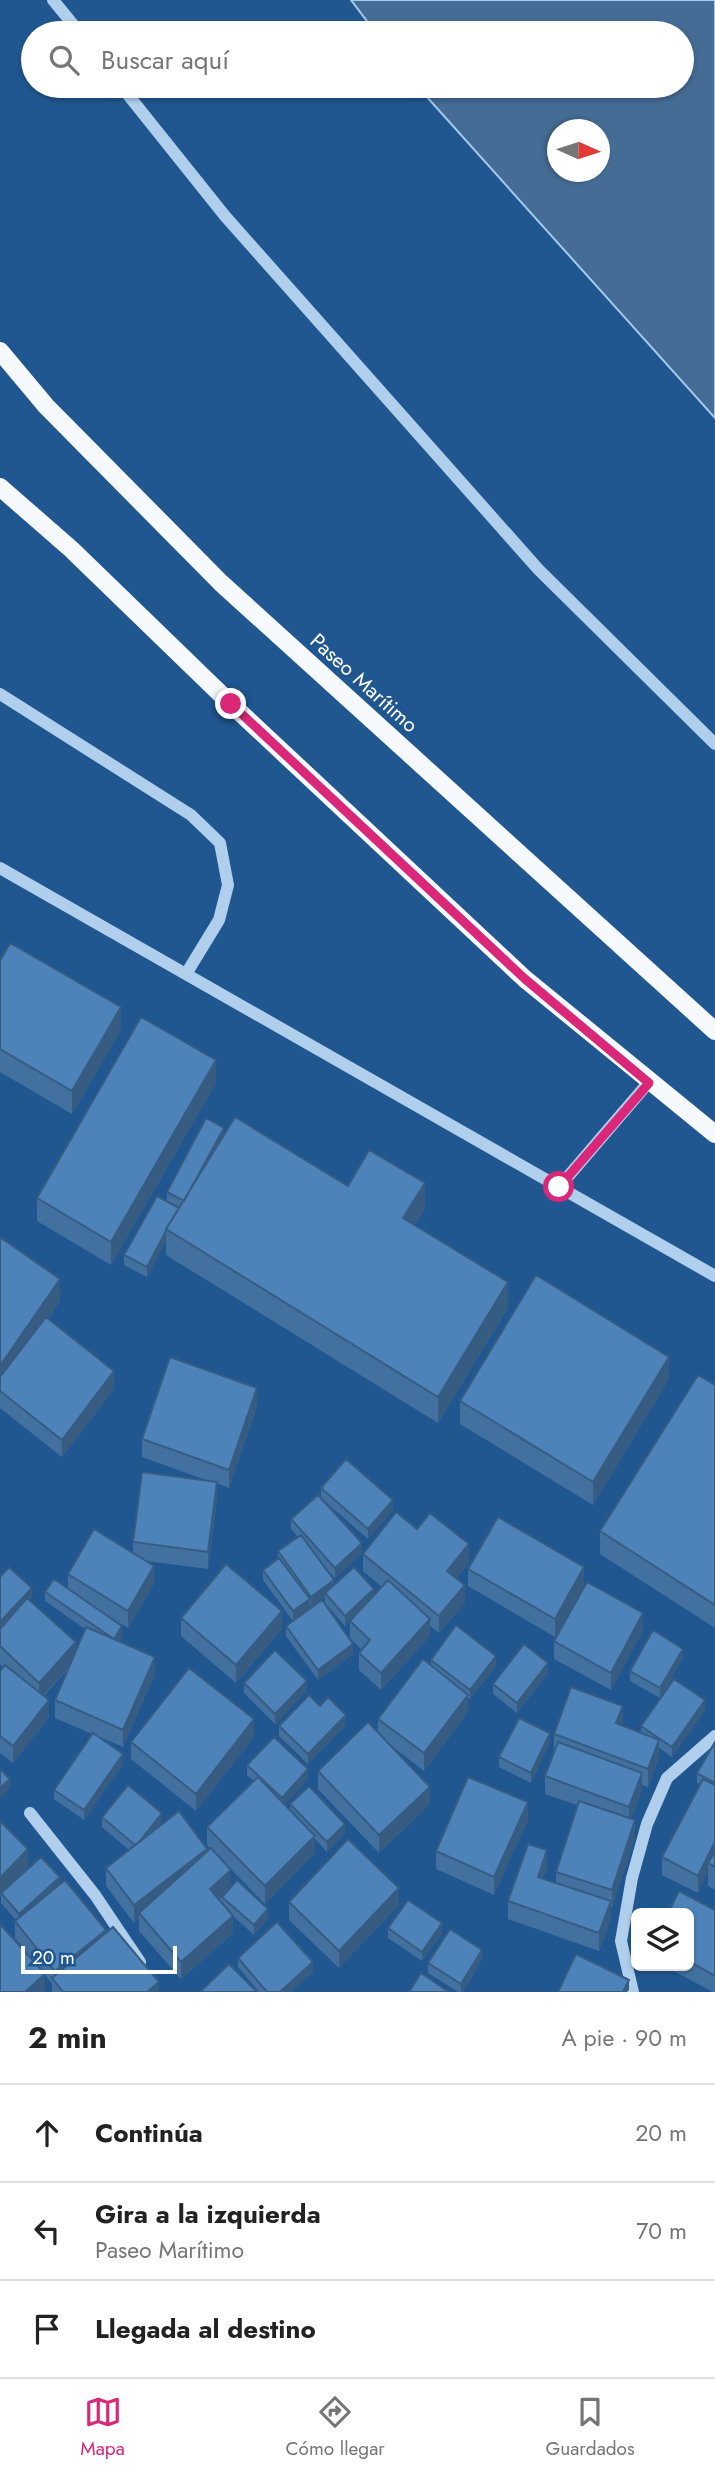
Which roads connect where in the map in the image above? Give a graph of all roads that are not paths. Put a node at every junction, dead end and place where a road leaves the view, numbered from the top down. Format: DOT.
graph roads {
  1 [pos="53,0"];
  2 [pos="70,21"];
  3 [pos="131,98"];
  4 [pos="0,351"];
  5 [pos="0,487"];
  6 [pos="0,694"];
  7 [pos="715,744"];
  8 [pos="0,868"];
  9 [pos="186,974"];
  10 [pos="715,1031"];
  11 [pos="649,1083"];
  12 [pos="715,1134"];
  13 [pos="559,1187"];
  14 [pos="715,1276"];
  15 [pos="715,1736"];
  16 [pos="30,1813"];
  17 [pos="146,1971"];
  18 [pos="633,1992"];
  1 -- 2 [label="street"];
  3 -- 7 [label="street"];
  4 -- 10 [label="main road, Paseo Marítimo"];
  5 -- 11 [label="main road"];
  6 -- 9 [label="street"];
  8 -- 9 [label="street"];
  9 -- 13 [label="street"];
  11 -- 12 [label="main road"];
  11 -- 13 [label="street"];
  13 -- 14 [label="street"];
  15 -- 18 [label="street"];
  16 -- 17 [label="street"];
}
